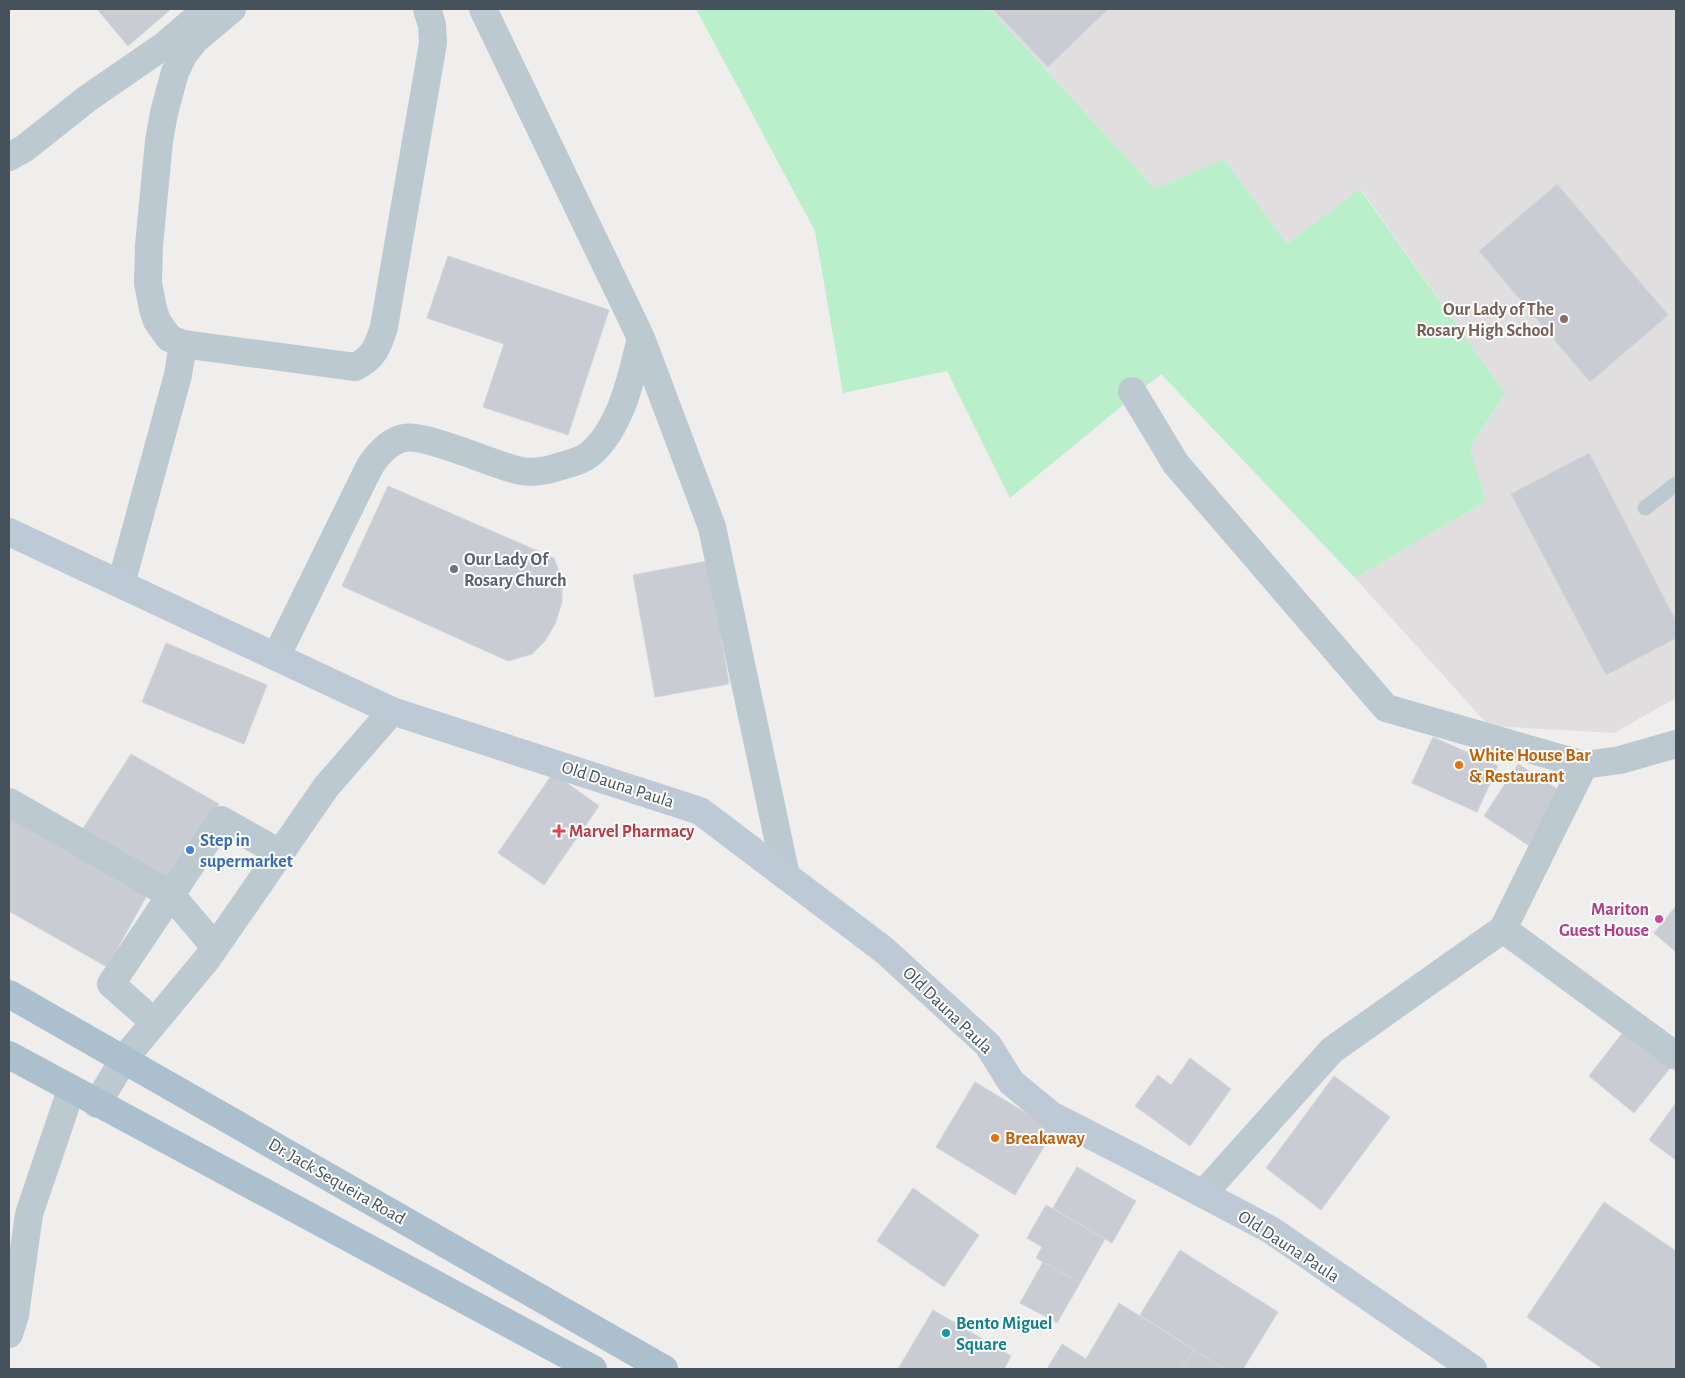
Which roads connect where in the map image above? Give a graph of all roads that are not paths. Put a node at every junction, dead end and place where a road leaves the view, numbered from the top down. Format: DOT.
graph roads {
  1 [pos="208,9"];
  2 [pos="232,9"];
  3 [pos="427,9"];
  4 [pos="483,9"];
  5 [pos="9,156"];
  6 [pos="641,338"];
  7 [pos="183,344"];
  8 [pos="1132,391"];
  9 [pos="1676,484"];
  10 [pos="1645,508"];
  11 [pos="9,532"];
  12 [pos="121,584"];
  13 [pos="276,657"];
  14 [pos="392,711"];
  15 [pos="1676,744"];
  16 [pos="1584,765"];
  17 [pos="9,802"];
  18 [pos="280,853"];
  19 [pos="786,876"];
  20 [pos="170,895"];
  21 [pos="1503,929"];
  22 [pos="215,947"];
  23 [pos="9,994"];
  24 [pos="154,1022"];
  25 [pos="9,1055"];
  26 [pos="1676,1056"];
  27 [pos="124,1059"];
  28 [pos="72,1090"];
  29 [pos="97,1104"];
  30 [pos="1203,1194"];
  31 [pos="9,1334"];
  32 [pos="593,1369"];
  33 [pos="664,1369"];
  34 [pos="1473,1369"];
  1 -- 5 [label="street"];
  2 -- 7 [label="street"];
  3 -- 7 [label="street"];
  4 -- 6 [label="street"];
  6 -- 13 [label="street"];
  6 -- 19 [label="street"];
  7 -- 12 [label="street"];
  8 -- 16 [label="street"];
  9 -- 10 [label="lane"];
  11 -- 12 [label="main road, Old Dauna Paula"];
  12 -- 13 [label="main road, Old Dauna Paula"];
  13 -- 14 [label="main road, Old Dauna Paula"];
  14 -- 18 [label="street"];
  14 -- 19 [label="main road, Old Dauna Paula"];
  15 -- 16 [label="street"];
  16 -- 21 [label="street"];
  17 -- 20 [label="street"];
  18 -- 20 [label="street"];
  18 -- 22 [label="street"];
  19 -- 30 [label="main road, Old Dauna Paula"];
  20 -- 22 [label="street"];
  20 -- 24 [label="street"];
  21 -- 26 [label="street"];
  21 -- 30 [label="street"];
  22 -- 24 [label="street"];
  23 -- 27 [label="main road, Dr. Jack Sequeira Road"];
  24 -- 27 [label="street"];
  25 -- 28 [label="main road"];
  27 -- 29 [label="street"];
  27 -- 33 [label="main road, Dr. Jack Sequeira Road"];
  28 -- 29 [label="main road"];
  28 -- 31 [label="street"];
  29 -- 32 [label="main road"];
  30 -- 34 [label="main road, Old Dauna Paula"];
}
